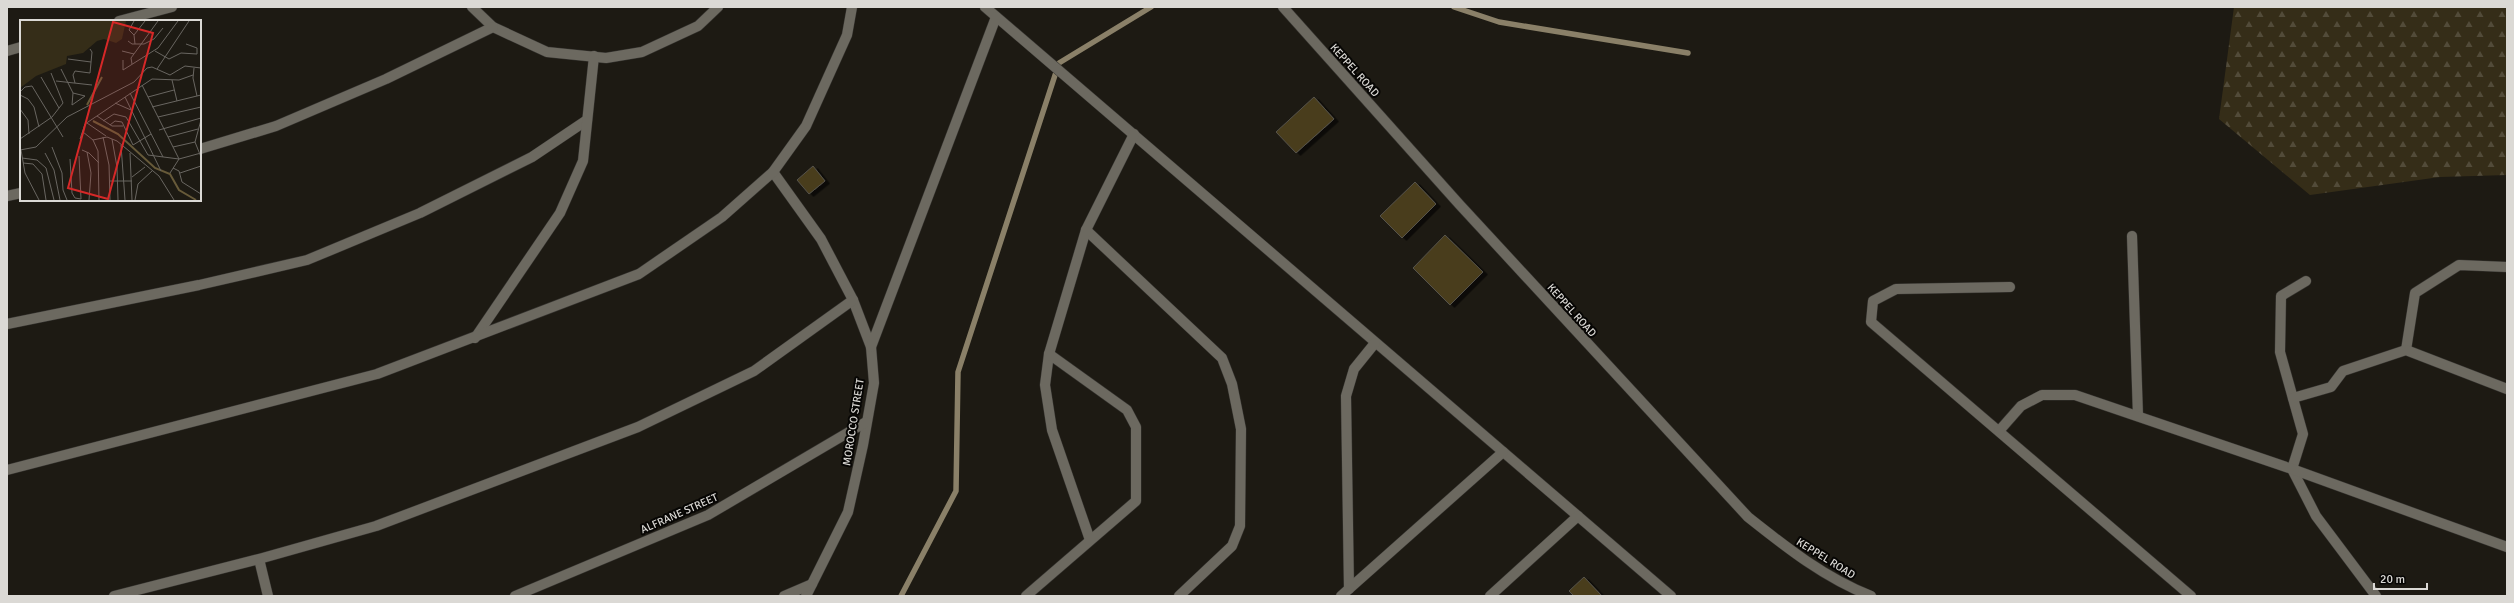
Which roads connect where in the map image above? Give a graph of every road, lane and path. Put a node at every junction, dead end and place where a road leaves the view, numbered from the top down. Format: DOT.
graph roads {
  1 [pos="172,7"];
  2 [pos="472,7"];
  3 [pos="718,7"];
  4 [pos="852,7"];
  5 [pos="985,7"];
  6 [pos="1283,7"];
  7 [pos="996,17"];
  8 [pos="124,20"];
  9 [pos="494,28"];
  10 [pos="20,47"];
  11 [pos="7,51"];
  12 [pos="594,56"];
  13 [pos="587,120"];
  14 [pos="1134,134"];
  15 [pos="201,149"];
  16 [pos="772,172"];
  17 [pos="20,193"];
  18 [pos="7,196"];
  19 [pos="1086,230"];
  20 [pos="2132,236"];
  21 [pos="2507,268"];
  22 [pos="2306,281"];
  23 [pos="2010,287"];
  24 [pos="853,300"];
  25 [pos="7,324"];
  26 [pos="475,338"];
  27 [pos="1375,342"];
  28 [pos="871,347"];
  29 [pos="2406,350"];
  30 [pos="1049,354"];
  31 [pos="2507,389"];
  32 [pos="2292,398"];
  33 [pos="2138,416"];
  34 [pos="866,422"];
  35 [pos="1999,431"];
  36 [pos="1503,452"];
  37 [pos="7,470"];
  38 [pos="2292,470"];
  39 [pos="1578,516"];
  40 [pos="1090,540"];
  41 [pos="2507,547"];
  42 [pos="259,560"];
  43 [pos="812,584"];
  44 [pos="1345,593"];
  45 [pos="114,596"];
  46 [pos="268,596"];
  47 [pos="515,596"];
  48 [pos="784,596"];
  49 [pos="806,596"];
  50 [pos="1026,596"];
  51 [pos="1179,596"];
  52 [pos="1490,596"];
  53 [pos="1671,596"];
  54 [pos="1871,596"];
  55 [pos="2191,596"];
  56 [pos="2376,596"];
  1 -- 8 [label="street"];
  2 -- 9 [label="street"];
  3 -- 12 [label="street"];
  4 -- 16 [label="street"];
  5 -- 7 [label="street"];
  6 -- 54 [label="street, KEPPEL ROAD"];
  7 -- 14 [label="street"];
  7 -- 28 [label="street"];
  9 -- 12 [label="street"];
  9 -- 15 [label="street"];
  10 -- 11 [label="street"];
  12 -- 13 [label="street"];
  13 -- 25 [label="street"];
  13 -- 26 [label="street"];
  14 -- 19 [label="street"];
  14 -- 27 [label="street"];
  16 -- 24 [label="street, MOROCCO STREET"];
  16 -- 26 [label="street"];
  17 -- 18 [label="street"];
  19 -- 30 [label="street"];
  19 -- 51 [label="street"];
  20 -- 33 [label="street"];
  21 -- 29 [label="street"];
  22 -- 32 [label="street"];
  23 -- 35 [label="street"];
  24 -- 28 [label="street, MOROCCO STREET"];
  24 -- 42 [label="street"];
  26 -- 37 [label="street"];
  27 -- 36 [label="street"];
  27 -- 44 [label="street"];
  28 -- 34 [label="street, MOROCCO STREET"];
  29 -- 31 [label="street"];
  29 -- 32 [label="street"];
  30 -- 40 [label="street"];
  30 -- 40 [label="street"];
  32 -- 38 [label="street"];
  33 -- 35 [label="street"];
  33 -- 38 [label="street"];
  34 -- 43 [label="street, MOROCCO STREET"];
  34 -- 47 [label="street, ALFRANE STREET"];
  35 -- 55 [label="street"];
  36 -- 39 [label="street"];
  36 -- 44 [label="street"];
  38 -- 41 [label="street"];
  38 -- 56 [label="street"];
  39 -- 52 [label="street"];
  39 -- 53 [label="street"];
  40 -- 50 [label="street"];
  42 -- 45 [label="street"];
  42 -- 46 [label="street"];
  43 -- 48 [label="street"];
  43 -- 49 [label="street, MOROCCO STREET"];
}
